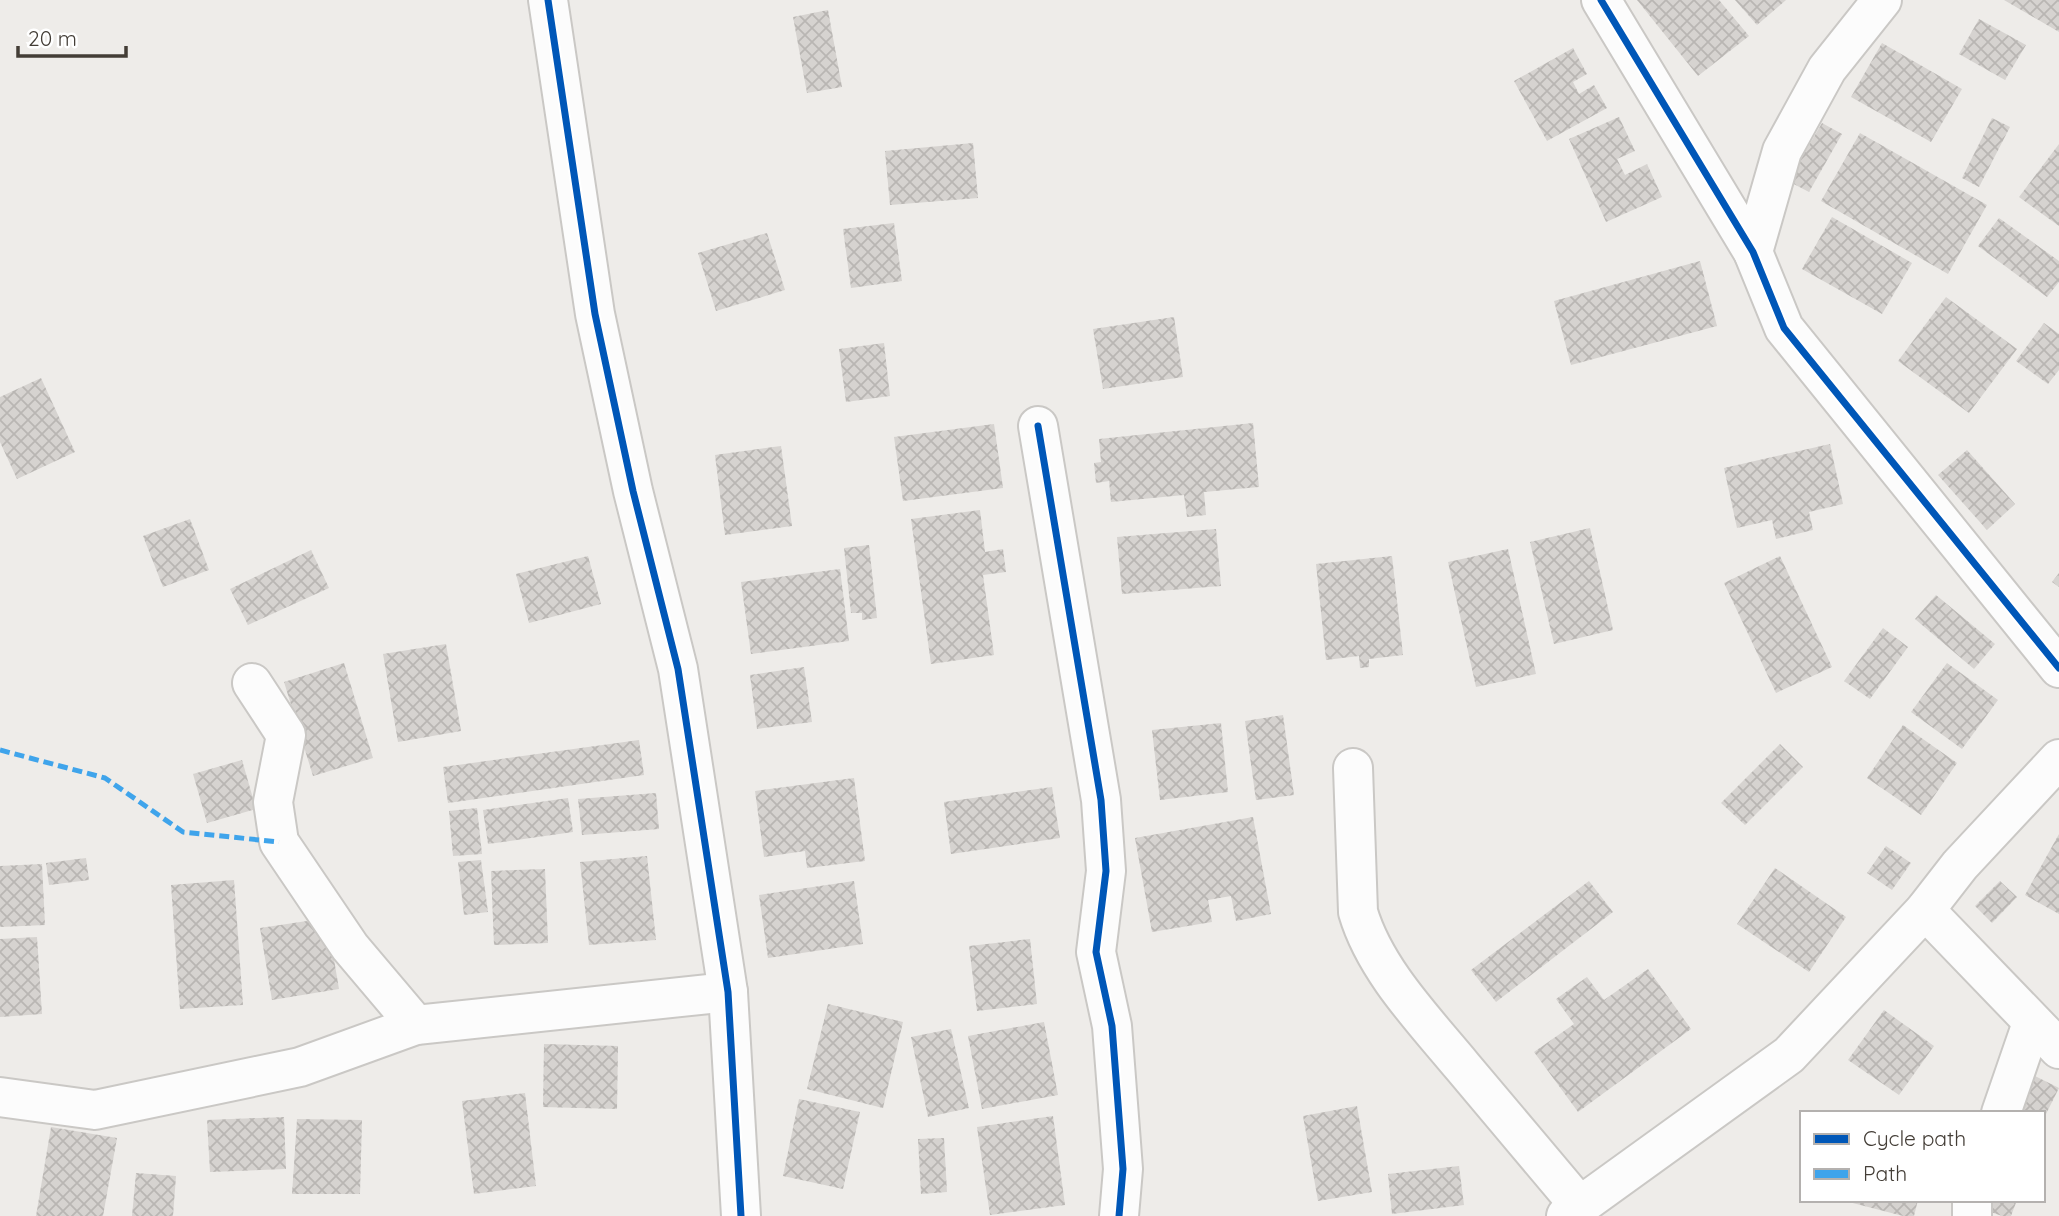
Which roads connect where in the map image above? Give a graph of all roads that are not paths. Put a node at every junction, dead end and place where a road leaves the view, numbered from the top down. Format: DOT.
graph roads {
  1 [pos="548,0"];
  2 [pos="1601,0"];
  3 [pos="1882,0"];
  4 [pos="1754,252"];
  5 [pos="1038,426"];
  6 [pos="2059,668"];
  7 [pos="252,683"];
  8 [pos="2059,759"];
  9 [pos="1353,768"];
  10 [pos="1925,910"];
  11 [pos="728,992"];
  12 [pos="2032,1023"];
  13 [pos="416,1026"];
  14 [pos="2059,1049"];
  15 [pos="0,1097"];
  16 [pos="2002,1111"];
  17 [pos="1572,1210"];
  18 [pos="741,1216"];
  19 [pos="1119,1216"];
  1 -- 11 [label="street"];
  2 -- 4 [label="street"];
  3 -- 4 [label="street"];
  4 -- 6 [label="street"];
  5 -- 19 [label="street"];
  7 -- 13 [label="street"];
  8 -- 10 [label="street"];
  9 -- 17 [label="street"];
  10 -- 12 [label="street"];
  10 -- 17 [label="street"];
  11 -- 13 [label="street"];
  11 -- 18 [label="street"];
  12 -- 14 [label="street"];
  12 -- 16 [label="street"];
  13 -- 15 [label="street"];
}
